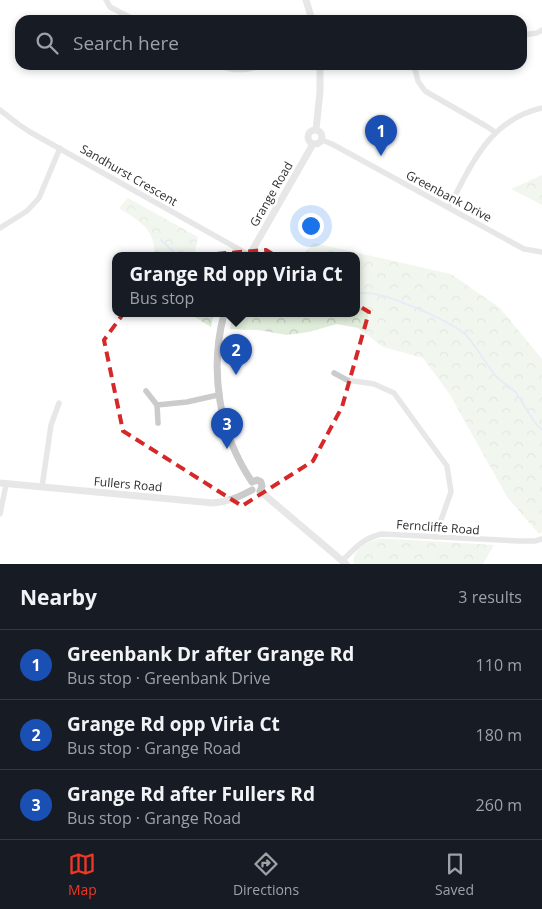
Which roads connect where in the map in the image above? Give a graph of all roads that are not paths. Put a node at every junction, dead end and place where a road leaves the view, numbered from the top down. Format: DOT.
graph roads {
  1 [pos="106,0"];
  2 [pos="306,0"];
  3 [pos="125,15"];
  4 [pos="310,15"];
  5 [pos="542,30"];
  6 [pos="527,34"];
  7 [pos="230,70"];
  8 [pos="246,70"];
  9 [pos="320,70"];
  10 [pos="415,70"];
  11 [pos="542,108"];
  12 [pos="0,110"];
  13 [pos="316,130"];
  14 [pos="495,132"];
  15 [pos="322,140"];
  16 [pos="313,144"];
  17 [pos="60,148"];
  18 [pos="449,207"];
  19 [pos="0,228"];
  20 [pos="242,252"];
  21 [pos="251,252"];
  22 [pos="542,252"];
  23 [pos="223,317"];
  24 [pos="334,373"];
  25 [pos="146,391"];
  26 [pos="218,395"];
  27 [pos="59,403"];
  28 [pos="157,405"];
  29 [pos="158,423"];
  30 [pos="252,482"];
  31 [pos="3,484"];
  32 [pos="42,487"];
  33 [pos="256,491"];
  34 [pos="0,514"];
  35 [pos="435,537"];
  36 [pos="542,539"];
  37 [pos="344,562"];
  1 -- 3 [label="street"];
  2 -- 4 [label="street"];
  5 -- 6 [label="street"];
  7 -- 8 [label="street"];
  9 -- 13 [label="street"];
  10 -- 14 [label="street"];
  11 -- 14 [label="street"];
  12 -- 17 [label="street, Sandhurst Crescent"];
  13 -- 15 [label="street"];
  13 -- 16 [label="street"];
  14 -- 18 [label="street"];
  15 -- 16 [label="street"];
  15 -- 18 [label="street, Greenbank Drive"];
  16 -- 21 [label="street, Grange Road"];
  17 -- 19 [label="street"];
  17 -- 20 [label="street, Sandhurst Crescent"];
  18 -- 22 [label="street, Greenbank Drive"];
  23 -- 26 [label="street"];
  24 -- 35 [label="street"];
  25 -- 28 [label="street"];
  26 -- 28 [label="street"];
  26 -- 30 [label="street"];
  27 -- 32 [label="street"];
  28 -- 29 [label="street"];
  30 -- 33 [label="street"];
  30 -- 33 [label="street"];
  31 -- 32 [label="street, Fullers Road"];
  31 -- 34 [label="street"];
  32 -- 33 [label="street, Fullers Road"];
  33 -- 37 [label="street"];
  35 -- 36 [label="street, Ferncliffe Road"];
  35 -- 37 [label="street, Ferncliffe Road"];
}
